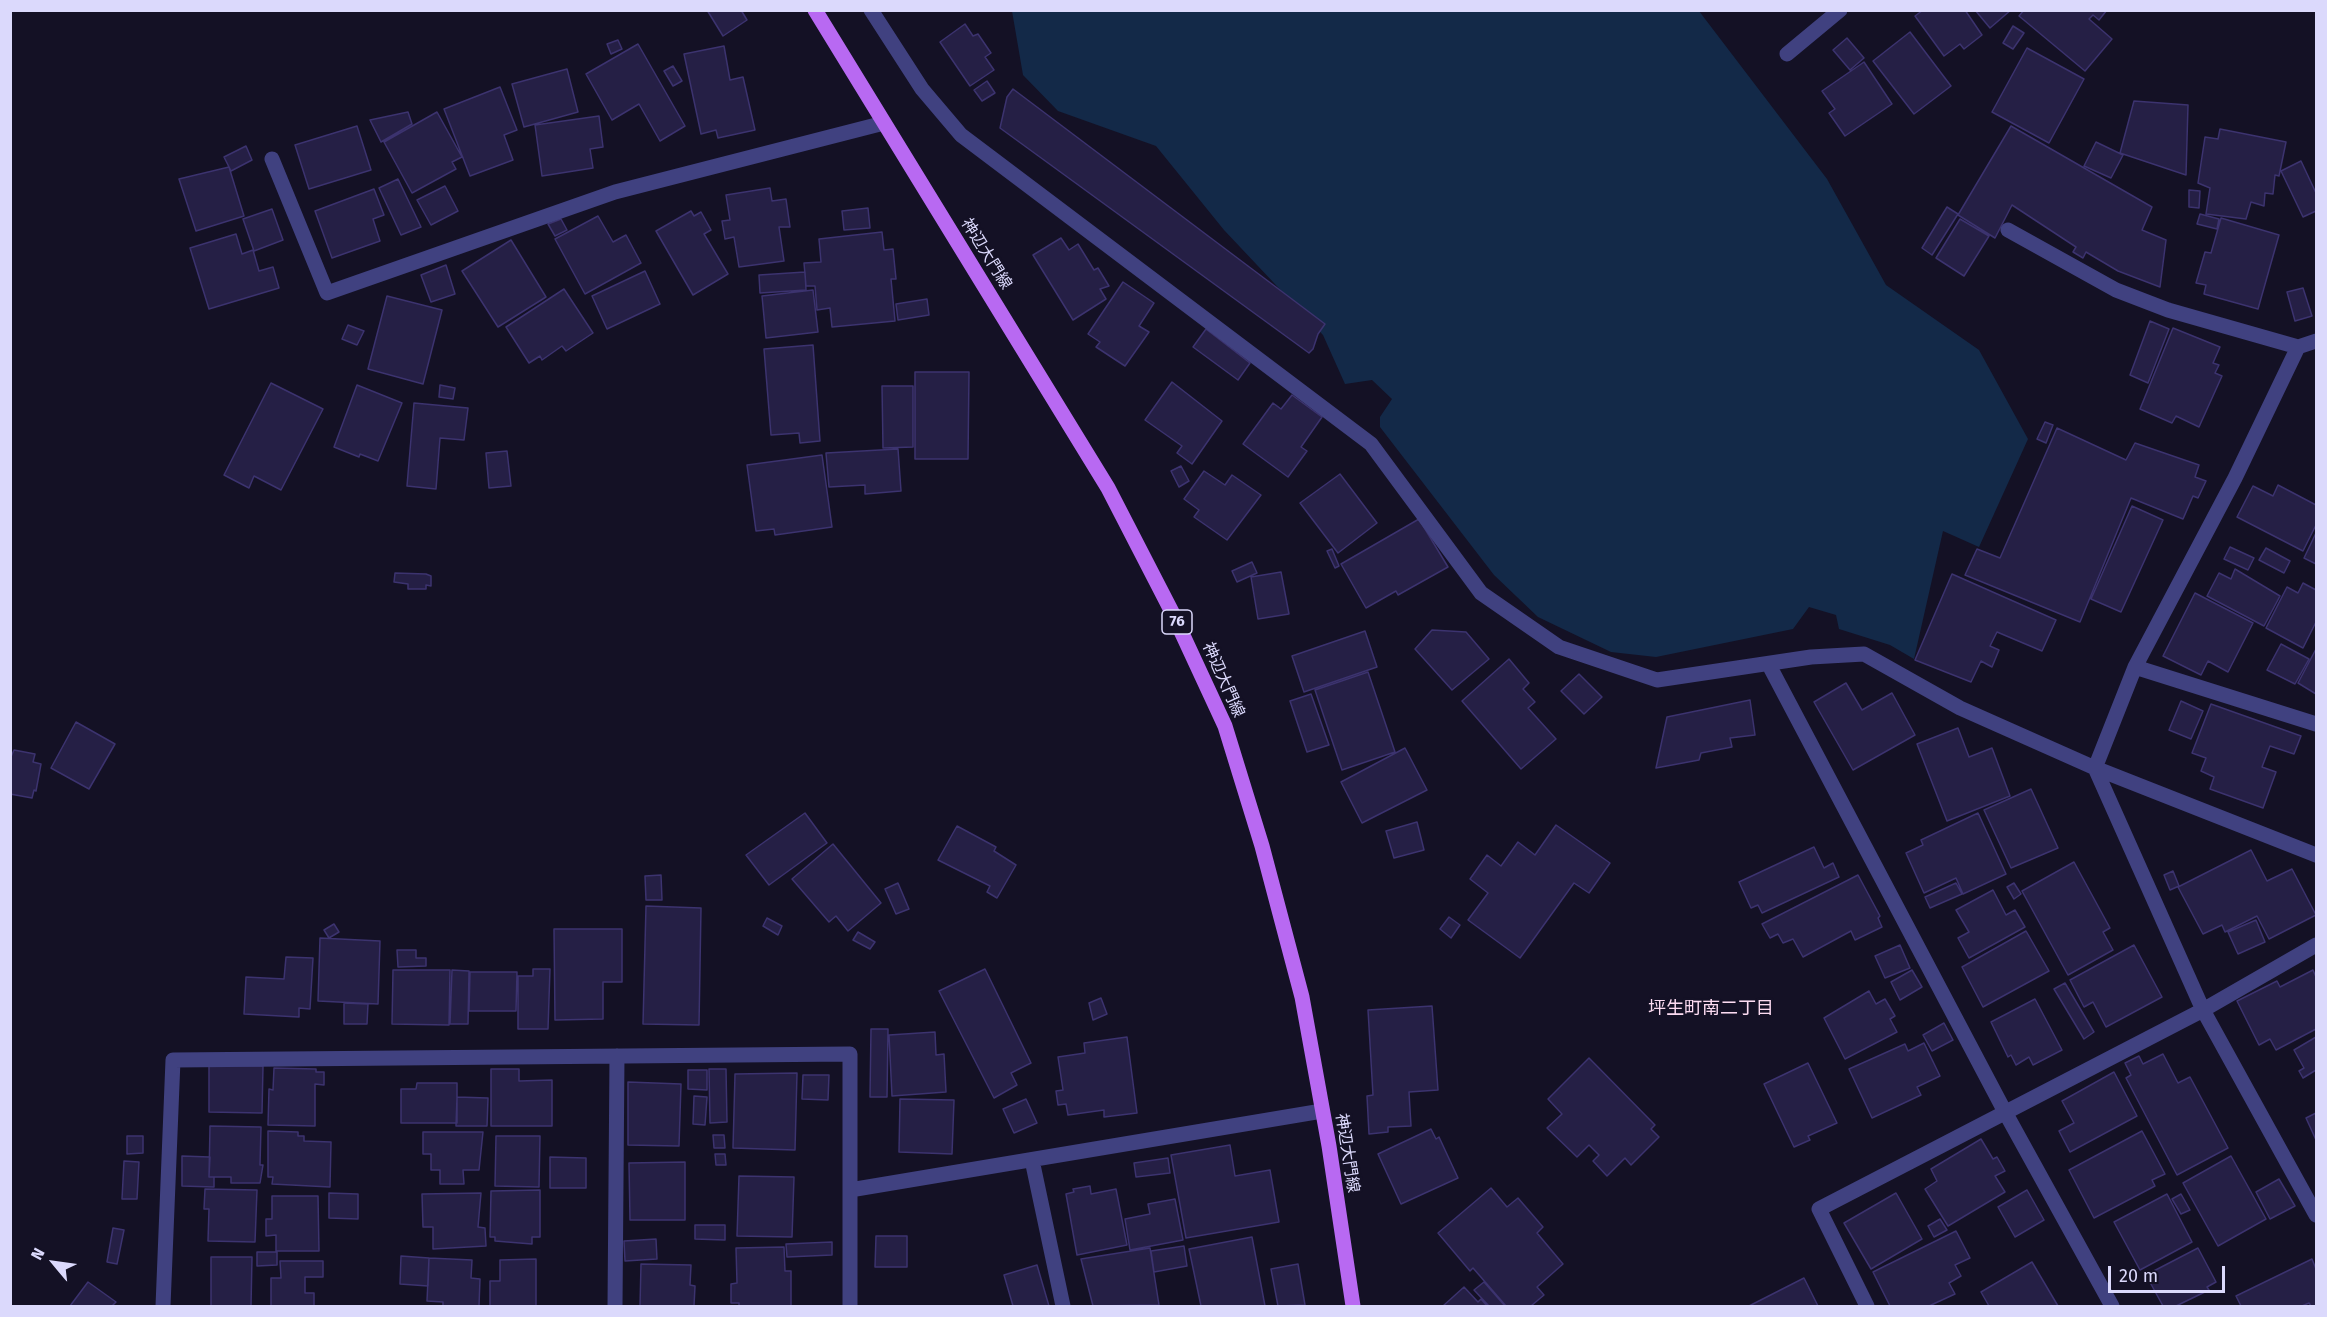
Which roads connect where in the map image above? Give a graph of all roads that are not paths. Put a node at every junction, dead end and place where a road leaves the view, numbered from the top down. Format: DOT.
graph roads {
  1 [pos="871,10"];
  2 [pos="1840,10"];
  3 [pos="818,11"];
  4 [pos="1787,54"];
  5 [pos="884,123"];
  6 [pos="272,159"];
  7 [pos="2008,230"];
  8 [pos="2316,341"];
  9 [pos="2298,347"];
  10 [pos="1769,665"];
  11 [pos="2135,668"];
  12 [pos="2316,724"];
  13 [pos="2095,768"];
  14 [pos="2316,855"];
  15 [pos="2316,945"];
  16 [pos="2203,1010"];
  17 [pos="617,1056"];
  18 [pos="1322,1111"];
  19 [pos="2005,1112"];
  20 [pos="1032,1160"];
  21 [pos="850,1190"];
  22 [pos="2316,1215"];
  23 [pos="163,1306"];
  24 [pos="615,1306"];
  25 [pos="850,1306"];
  26 [pos="1063,1306"];
  27 [pos="1353,1306"];
  28 [pos="1867,1306"];
  29 [pos="2112,1306"];
  1 -- 10 [label="street"];
  2 -- 4 [label="street"];
  3 -- 5 [label="main road, 神辺大門線 / 76"];
  5 -- 6 [label="street"];
  5 -- 18 [label="main road, 神辺大門線 / 76"];
  7 -- 9 [label="street"];
  8 -- 9 [label="street"];
  9 -- 11 [label="street"];
  10 -- 13 [label="street"];
  10 -- 19 [label="street"];
  11 -- 12 [label="street"];
  11 -- 13 [label="street"];
  13 -- 14 [label="street"];
  13 -- 16 [label="street"];
  15 -- 16 [label="street"];
  16 -- 19 [label="street"];
  16 -- 22 [label="street"];
  17 -- 21 [label="street"];
  17 -- 23 [label="street"];
  17 -- 24 [label="street"];
  18 -- 20 [label="street"];
  18 -- 27 [label="main road, 神辺大門線 / 76"];
  19 -- 28 [label="street"];
  19 -- 29 [label="street"];
  20 -- 21 [label="street"];
  20 -- 26 [label="street"];
  21 -- 25 [label="street"];
}
